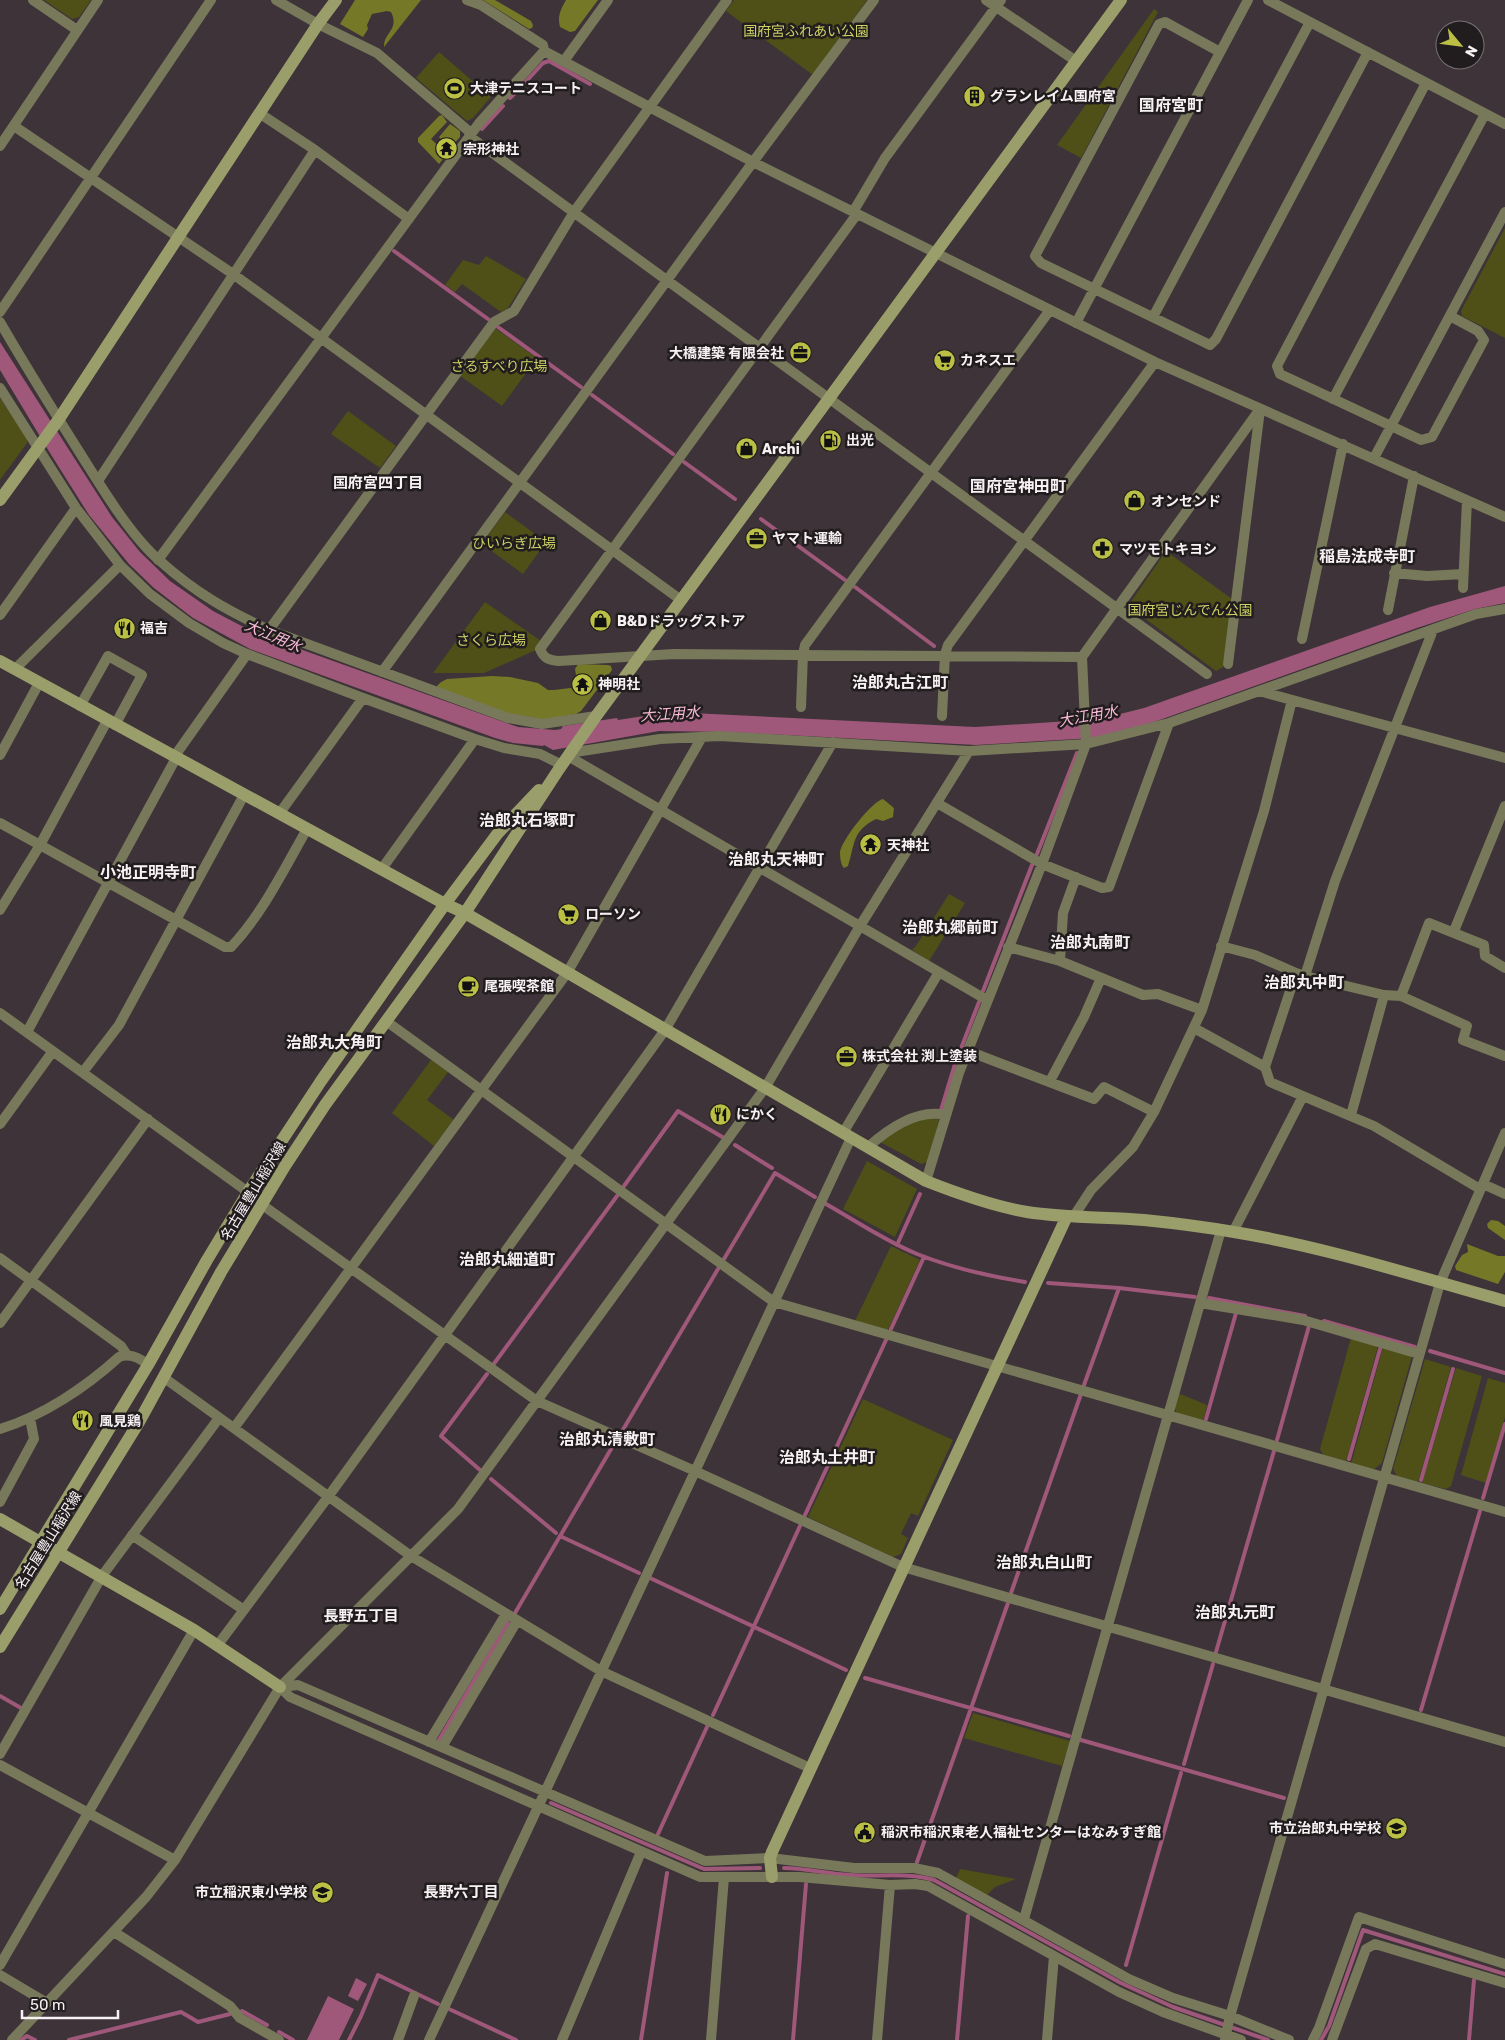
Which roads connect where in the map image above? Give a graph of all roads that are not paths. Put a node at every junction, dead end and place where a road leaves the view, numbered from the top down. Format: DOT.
graph roads {
  1 [pos="33,0"];
  2 [pos="98,0"];
  3 [pos="211,0"];
  4 [pos="276,0"];
  5 [pos="336,0"];
  6 [pos="467,0"];
  7 [pos="608,0"];
  8 [pos="727,0"];
  9 [pos="874,0"];
  10 [pos="986,0"];
  11 [pos="1121,0"];
  12 [pos="1248,0"];
  13 [pos="1268,0"];
  14 [pos="998,3"];
  15 [pos="1310,22"];
  16 [pos="318,24"];
  17 [pos="78,30"];
  18 [pos="544,51"];
  19 [pos="1220,52"];
  20 [pos="1368,52"];
  21 [pos="564,61"];
  22 [pos="1076,61"];
  23 [pos="1426,83"];
  24 [pos="649,107"];
  25 [pos="259,113"];
  26 [pos="1485,114"];
  27 [pos="1505,124"];
  28 [pos="14,126"];
  29 [pos="470,134"];
  30 [pos="0,146"];
  31 [pos="315,150"];
  32 [pos="753,162"];
  33 [pos="91,178"];
  34 [pos="574,212"];
  35 [pos="1505,212"];
  36 [pos="855,213"];
  37 [pos="409,218"];
  38 [pos="178,237"];
  39 [pos="935,253"];
  40 [pos="233,274"];
  41 [pos="668,281"];
  42 [pos="1094,289"];
  43 [pos="1050,310"];
  44 [pos="0,312"];
  45 [pos="1450,316"];
  46 [pos="1152,317"];
  47 [pos="0,322"];
  48 [pos="1076,323"];
  49 [pos="321,338"];
  50 [pos="759,348"];
  51 [pos="1155,362"];
  52 [pos="0,388"];
  53 [pos="828,398"];
  54 [pos="1333,399"];
  55 [pos="1260,410"];
  56 [pos="425,414"];
  57 [pos="57,421"];
  58 [pos="1392,426"];
  59 [pos="1344,444"];
  60 [pos="39,446"];
  61 [pos="1374,458"];
  62 [pos="930,473"];
  63 [pos="1414,476"];
  64 [pos="98,481"];
  65 [pos="520,483"];
  66 [pos="0,500"];
  67 [pos="1467,500"];
  68 [pos="76,508"];
  69 [pos="1505,517"];
  70 [pos="1024,541"];
  71 [pos="612,550"];
  72 [pos="158,560"];
  73 [pos="120,565"];
  74 [pos="1394,573"];
  75 [pos="1463,574"];
  76 [pos="1463,588"];
  77 [pos="681,600"];
  78 [pos="1116,608"];
  79 [pos="1505,608"];
  80 [pos="1388,610"];
  81 [pos="0,615"];
  82 [pos="269,630"];
  83 [pos="1433,630"];
  84 [pos="1302,639"];
  85 [pos="247,654"];
  86 [pos="803,654"];
  87 [pos="945,654"];
  88 [pos="641,655"];
  89 [pos="1082,657"];
  90 [pos="0,661"];
  91 [pos="1228,664"];
  92 [pos="15,670"];
  93 [pos="382,672"];
  94 [pos="1207,674"];
  95 [pos="39,683"];
  96 [pos="1259,691"];
  97 [pos="363,698"];
  98 [pos="1292,700"];
  99 [pos="80,706"];
  100 [pos="801,708"];
  101 [pos="942,716"];
  102 [pos="595,717"];
  103 [pos="111,723"];
  104 [pos="1169,723"];
  105 [pos="1396,728"];
  106 [pos="702,737"];
  107 [pos="475,739"];
  108 [pos="833,742"];
  109 [pos="1086,744"];
  110 [pos="969,751"];
  111 [pos="0,755"];
  112 [pos="175,758"];
  113 [pos="566,758"];
  114 [pos="1505,758"];
  115 [pos="244,795"];
  116 [pos="936,803"];
  117 [pos="1505,809"];
  118 [pos="660,810"];
  119 [pos="279,814"];
  120 [pos="0,823"];
  121 [pos="307,829"];
  122 [pos="40,845"];
  123 [pos="1042,864"];
  124 [pos="759,867"];
  125 [pos="381,870"];
  126 [pos="1076,877"];
  127 [pos="108,882"];
  128 [pos="445,904"];
  129 [pos="0,910"];
  130 [pos="465,913"];
  131 [pos="176,920"];
  132 [pos="860,926"];
  133 [pos="1454,932"];
  134 [pos="1222,946"];
  135 [pos="1008,948"];
  136 [pos="1060,961"];
  137 [pos="1505,968"];
  138 [pos="939,972"];
  139 [pos="567,973"];
  140 [pos="1300,974"];
  141 [pos="1101,978"];
  142 [pos="1384,994"];
  143 [pos="1401,996"];
  144 [pos="988,1000"];
  145 [pos="1202,1010"];
  146 [pos="0,1013"];
  147 [pos="386,1021"];
  148 [pos="1194,1028"];
  149 [pos="665,1030"];
  150 [pos="27,1032"];
  151 [pos="968,1050"];
  152 [pos="53,1051"];
  153 [pos="1505,1056"];
  154 [pos="1265,1067"];
  155 [pos="83,1072"];
  156 [pos="1050,1081"];
  157 [pos="765,1088"];
  158 [pos="481,1090"];
  159 [pos="1303,1096"];
  160 [pos="1154,1112"];
  161 [pos="946,1115"];
  162 [pos="1351,1115"];
  163 [pos="148,1120"];
  164 [pos="0,1124"];
  165 [pos="1505,1133"];
  166 [pos="847,1135"];
  167 [pos="868,1147"];
  168 [pos="574,1157"];
  169 [pos="926,1181"];
  170 [pos="1482,1187"];
  171 [pos="248,1192"];
  172 [pos="1505,1194"];
  173 [pos="261,1204"];
  174 [pos="1070,1216"];
  175 [pos="666,1223"];
  176 [pos="1227,1231"];
  177 [pos="0,1258"];
  178 [pos="351,1268"];
  179 [pos="31,1280"];
  180 [pos="1440,1283"];
  181 [pos="1505,1301"];
  182 [pos="774,1302"];
  183 [pos="1200,1303"];
  184 [pos="0,1323"];
  185 [pos="445,1336"];
  186 [pos="1419,1354"];
  187 [pos="127,1355"];
  188 [pos="148,1365"];
  189 [pos="997,1366"];
  190 [pos="163,1377"];
  191 [pos="537,1401"];
  192 [pos="1168,1416"];
  193 [pos="30,1418"];
  194 [pos="219,1418"];
  195 [pos="0,1428"];
  196 [pos="234,1428"];
  197 [pos="695,1471"];
  198 [pos="1384,1477"];
  199 [pos="328,1497"];
  200 [pos="0,1502"];
  201 [pos="1505,1512"];
  202 [pos="0,1519"];
  203 [pos="132,1535"];
  204 [pos="40,1542"];
  205 [pos="59,1552"];
  206 [pos="411,1556"];
  207 [pos="903,1567"];
  208 [pos="102,1576"];
  209 [pos="0,1609"];
  210 [pos="244,1610"];
  211 [pos="506,1614"];
  212 [pos="517,1621"];
  213 [pos="1107,1628"];
  214 [pos="194,1630"];
  215 [pos="218,1646"];
  216 [pos="0,1647"];
  217 [pos="601,1671"];
  218 [pos="280,1688"];
  219 [pos="1323,1690"];
  220 [pos="429,1742"];
  221 [pos="1505,1742"];
  222 [pos="442,1747"];
  223 [pos="0,1754"];
  224 [pos="0,1765"];
  225 [pos="810,1768"];
  226 [pos="544,1792"];
  227 [pos="538,1804"];
  228 [pos="89,1812"];
  229 [pos="641,1852"];
  230 [pos="770,1858"];
  231 [pos="175,1860"];
  232 [pos="724,1877"];
  233 [pos="772,1877"];
  234 [pos="890,1885"];
  235 [pos="1024,1920"];
  236 [pos="114,1932"];
  237 [pos="1054,1956"];
  238 [pos="1505,1964"];
  239 [pos="0,1965"];
  240 [pos="0,1975"];
  241 [pos="1505,1983"];
  242 [pos="414,1996"];
  243 [pos="47,2002"];
  244 [pos="1227,2028"];
  245 [pos="12,2040"];
  246 [pos="279,2040"];
  247 [pos="398,2040"];
  248 [pos="428,2040"];
  249 [pos="562,2040"];
  250 [pos="711,2040"];
  251 [pos="877,2040"];
  252 [pos="1047,2040"];
  253 [pos="1241,2040"];
  254 [pos="1288,2040"];
  255 [pos="1313,2040"];
  256 [pos="1332,2040"];
  1 -- 17 [label="street"];
  2 -- 17 [label="street"];
  3 -- 33 [label="street"];
  4 -- 16 [label="street"];
  5 -- 16 [label="street"];
  6 -- 18 [label="street"];
  7 -- 21 [label="street"];
  8 -- 24 [label="street"];
  9 -- 32 [label="street"];
  10 -- 14 [label="street"];
  11 -- 22 [label="street"];
  12 -- 19 [label="street"];
  13 -- 15 [label="street"];
  14 -- 22 [label="street"];
  14 -- 36 [label="street"];
  15 -- 20 [label="street"];
  15 -- 46 [label="street"];
  16 -- 25 [label="street"];
  16 -- 29 [label="street"];
  17 -- 28 [label="street"];
  18 -- 21 [label="street"];
  18 -- 29 [label="street"];
  19 -- 42 [label="street"];
  19 -- 42 [label="street"];
  20 -- 23 [label="street"];
  20 -- 46 [label="street"];
  21 -- 24 [label="street"];
  22 -- 39 [label="street"];
  23 -- 26 [label="street"];
  23 -- 54 [label="street"];
  24 -- 32 [label="street"];
  24 -- 34 [label="street"];
  25 -- 31 [label="street"];
  25 -- 38 [label="street"];
  26 -- 27 [label="street"];
  26 -- 54 [label="street"];
  28 -- 30 [label="street"];
  28 -- 33 [label="street"];
  29 -- 34 [label="street"];
  29 -- 37 [label="street"];
  31 -- 37 [label="street"];
  31 -- 40 [label="street"];
  32 -- 36 [label="street"];
  32 -- 41 [label="street"];
  33 -- 38 [label="street"];
  33 -- 44 [label="street"];
  34 -- 41 [label="street"];
  34 -- 56 [label="street"];
  35 -- 45 [label="street"];
  36 -- 39 [label="street"];
  36 -- 50 [label="street"];
  37 -- 49 [label="street"];
  38 -- 40 [label="street"];
  38 -- 57 [label="street"];
  39 -- 43 [label="street"];
  39 -- 53 [label="street"];
  40 -- 49 [label="street"];
  40 -- 64 [label="street"];
  41 -- 50 [label="street"];
  41 -- 65 [label="street"];
  42 -- 46 [label="street"];
  42 -- 48 [label="street"];
  43 -- 48 [label="street"];
  43 -- 62 [label="street"];
  45 -- 58 [label="street"];
  45 -- 58 [label="street"];
  47 -- 57 [label="street"];
  48 -- 51 [label="street"];
  49 -- 56 [label="street"];
  49 -- 72 [label="street"];
  50 -- 53 [label="street"];
  50 -- 71 [label="street"];
  51 -- 55 [label="street"];
  51 -- 70 [label="street"];
  52 -- 60 [label="street"];
  53 -- 62 [label="street"];
  53 -- 77 [label="street"];
  54 -- 58 [label="street"];
  55 -- 59 [label="street"];
  55 -- 78 [label="street"];
  55 -- 91 [label="street"];
  56 -- 65 [label="street"];
  56 -- 82 [label="street"];
  57 -- 60 [label="street"];
  57 -- 64 [label="street"];
  58 -- 61 [label="street"];
  59 -- 61 [label="street"];
  59 -- 84 [label="street"];
  60 -- 66 [label="street"];
  60 -- 68 [label="street"];
  61 -- 63 [label="street"];
  62 -- 70 [label="street"];
  62 -- 86 [label="street"];
  63 -- 67 [label="street"];
  63 -- 74 [label="street"];
  64 -- 72 [label="street"];
  65 -- 71 [label="street"];
  65 -- 93 [label="street"];
  67 -- 69 [label="street"];
  67 -- 75 [label="street"];
  68 -- 73 [label="street"];
  68 -- 81 [label="street"];
  70 -- 78 [label="street"];
  70 -- 87 [label="street"];
  71 -- 77 [label="street"];
  71 -- 88 [label="street"];
  72 -- 82 [label="street"];
  73 -- 85 [label="street"];
  73 -- 92 [label="street"];
  74 -- 75 [label="street"];
  74 -- 80 [label="street"];
  75 -- 76 [label="street"];
  77 -- 88 [label="street"];
  78 -- 89 [label="street"];
  78 -- 94 [label="street"];
  79 -- 83 [label="street"];
  82 -- 93 [label="street"];
  83 -- 96 [label="street"];
  83 -- 105 [label="street"];
  85 -- 97 [label="street"];
  85 -- 112 [label="street"];
  86 -- 87 [label="street"];
  86 -- 88 [label="street"];
  86 -- 100 [label="street"];
  87 -- 89 [label="street"];
  87 -- 101 [label="street"];
  88 -- 102 [label="street"];
  89 -- 109 [label="street"];
  90 -- 92 [label="street"];
  92 -- 95 [label="street"];
  93 -- 102 [label="street"];
  95 -- 99 [label="street"];
  95 -- 111 [label="street"];
  96 -- 98 [label="street"];
  96 -- 104 [label="street"];
  97 -- 107 [label="street"];
  97 -- 119 [label="street"];
  98 -- 105 [label="street"];
  98 -- 134 [label="street"];
  99 -- 103 [label="street"];
  99 -- 103 [label="street"];
  102 -- 113 [label="street"];
  103 -- 112 [label="street"];
  103 -- 122 [label="street"];
  104 -- 109 [label="street"];
  104 -- 126 [label="street"];
  105 -- 114 [label="street"];
  105 -- 140 [label="street"];
  106 -- 108 [label="street"];
  106 -- 113 [label="street"];
  106 -- 118 [label="street"];
  107 -- 113 [label="street"];
  107 -- 125 [label="street"];
  108 -- 110 [label="street"];
  108 -- 124 [label="street"];
  109 -- 110 [label="street"];
  109 -- 123 [label="street"];
  110 -- 116 [label="street"];
  112 -- 115 [label="street"];
  112 -- 127 [label="street"];
  113 -- 118 [label="street"];
  113 -- 128 [label="street, 名古屋豊山稲沢線"];
  113 -- 130 [label="street, 名古屋豊山稲沢線"];
  115 -- 119 [label="street"];
  115 -- 131 [label="street"];
  116 -- 123 [label="street"];
  116 -- 132 [label="street"];
  117 -- 133 [label="street"];
  118 -- 124 [label="street"];
  118 -- 139 [label="street"];
  119 -- 121 [label="street"];
  120 -- 122 [label="street"];
  121 -- 125 [label="street"];
  121 -- 131 [label="street"];
  122 -- 127 [label="street"];
  122 -- 129 [label="street"];
  123 -- 126 [label="street"];
  123 -- 135 [label="street"];
  124 -- 132 [label="street"];
  124 -- 149 [label="street"];
  125 -- 128 [label="street"];
  126 -- 136 [label="street"];
  127 -- 131 [label="street"];
  127 -- 150 [label="street"];
  128 -- 130 [label="street"];
  128 -- 171 [label="street, 名古屋豊山稲沢線"];
  130 -- 139 [label="street"];
  130 -- 147 [label="street, 名古屋豊山稲沢線"];
  131 -- 155 [label="street"];
  132 -- 138 [label="street"];
  132 -- 157 [label="street"];
  133 -- 137 [label="street"];
  133 -- 143 [label="street"];
  134 -- 140 [label="street"];
  134 -- 145 [label="street"];
  135 -- 136 [label="street"];
  135 -- 144 [label="street"];
  136 -- 141 [label="street"];
  138 -- 144 [label="street"];
  138 -- 166 [label="street"];
  139 -- 149 [label="street"];
  139 -- 158 [label="street"];
  140 -- 142 [label="street"];
  140 -- 154 [label="street"];
  141 -- 145 [label="street"];
  141 -- 156 [label="street"];
  142 -- 143 [label="street"];
  142 -- 162 [label="street"];
  143 -- 153 [label="street"];
  144 -- 151 [label="street"];
  145 -- 148 [label="street"];
  146 -- 150 [label="street"];
  147 -- 158 [label="street"];
  147 -- 173 [label="street, 名古屋豊山稲沢線"];
  148 -- 154 [label="street"];
  148 -- 160 [label="street"];
  149 -- 157 [label="street"];
  149 -- 168 [label="street"];
  150 -- 152 [label="street"];
  151 -- 156 [label="street"];
  151 -- 161 [label="street"];
  152 -- 155 [label="street"];
  152 -- 164 [label="street"];
  154 -- 159 [label="street"];
  155 -- 163 [label="street"];
  156 -- 160 [label="street"];
  157 -- 166 [label="street"];
  157 -- 175 [label="street"];
  158 -- 168 [label="street"];
  158 -- 178 [label="street"];
  159 -- 162 [label="street"];
  159 -- 176 [label="street"];
  160 -- 174 [label="street"];
  161 -- 167 [label="street"];
  161 -- 169 [label="street"];
  162 -- 170 [label="street"];
  163 -- 171 [label="street"];
  163 -- 179 [label="street"];
  165 -- 170 [label="street"];
  166 -- 167 [label="street"];
  166 -- 182 [label="street"];
  167 -- 169 [label="street"];
  168 -- 175 [label="street"];
  168 -- 185 [label="street"];
  169 -- 174 [label="street"];
  170 -- 172 [label="street"];
  170 -- 180 [label="street"];
  171 -- 188 [label="street, 名古屋豊山稲沢線"];
  173 -- 178 [label="street"];
  173 -- 190 [label="street, 名古屋豊山稲沢線"];
  174 -- 176 [label="street"];
  174 -- 189 [label="street"];
  175 -- 182 [label="street"];
  175 -- 191 [label="street"];
  176 -- 180 [label="street"];
  176 -- 183 [label="street"];
  177 -- 179 [label="street"];
  178 -- 185 [label="street"];
  178 -- 196 [label="street"];
  179 -- 184 [label="street"];
  179 -- 187 [label="street"];
  180 -- 181 [label="street"];
  180 -- 186 [label="street"];
  182 -- 189 [label="street"];
  182 -- 197 [label="street"];
  183 -- 186 [label="street"];
  183 -- 192 [label="street"];
  185 -- 191 [label="street"];
  185 -- 199 [label="street"];
  186 -- 198 [label="street"];
  187 -- 188 [label="street"];
  187 -- 193 [label="street"];
  188 -- 204 [label="street, 名古屋豊山稲沢線"];
  189 -- 192 [label="street"];
  189 -- 207 [label="street"];
  190 -- 194 [label="street"];
  190 -- 205 [label="street, 名古屋豊山稲沢線"];
  191 -- 197 [label="street"];
  191 -- 206 [label="street"];
  192 -- 198 [label="street"];
  192 -- 213 [label="street"];
  193 -- 195 [label="street"];
  193 -- 200 [label="street"];
  194 -- 196 [label="street"];
  194 -- 203 [label="street"];
  196 -- 199 [label="street"];
  197 -- 207 [label="street"];
  197 -- 217 [label="street"];
  198 -- 201 [label="street"];
  198 -- 219 [label="street"];
  199 -- 206 [label="street"];
  199 -- 210 [label="street"];
  202 -- 204 [label="street"];
  203 -- 208 [label="street"];
  203 -- 210 [label="street"];
  204 -- 205 [label="street"];
  204 -- 209 [label="street, 名古屋豊山稲沢線"];
  205 -- 208 [label="street"];
  205 -- 216 [label="street, 名古屋豊山稲沢線"];
  206 -- 211 [label="street"];
  206 -- 218 [label="street"];
  207 -- 213 [label="street"];
  207 -- 225 [label="street"];
  208 -- 214 [label="street"];
  208 -- 223 [label="street"];
  210 -- 215 [label="street"];
  211 -- 212 [label="street"];
  211 -- 220 [label="street"];
  212 -- 217 [label="street"];
  212 -- 222 [label="street"];
  213 -- 219 [label="street"];
  213 -- 235 [label="street"];
  214 -- 215 [label="street"];
  214 -- 228 [label="street"];
  215 -- 218 [label="street"];
  217 -- 225 [label="street"];
  217 -- 226 [label="street"];
  218 -- 220 [label="street"];
  218 -- 227 [label="street"];
  218 -- 231 [label="street"];
  219 -- 221 [label="street"];
  219 -- 244 [label="street"];
  220 -- 222 [label="street"];
  222 -- 226 [label="street"];
  224 -- 228 [label="street"];
  225 -- 230 [label="street"];
  226 -- 227 [label="street"];
  226 -- 230 [label="street"];
  227 -- 229 [label="street"];
  227 -- 248 [label="street"];
  228 -- 231 [label="street"];
  228 -- 239 [label="street"];
  229 -- 232 [label="street"];
  229 -- 249 [label="street"];
  230 -- 233 [label="street"];
  230 -- 235 [label="street"];
  231 -- 236 [label="street"];
  232 -- 233 [label="street"];
  232 -- 250 [label="street"];
  233 -- 234 [label="street"];
  234 -- 237 [label="street"];
  234 -- 251 [label="street"];
  235 -- 244 [label="street"];
  236 -- 243 [label="street"];
  236 -- 246 [label="street"];
  237 -- 244 [label="street"];
  237 -- 252 [label="street"];
  238 -- 255 [label="street"];
  240 -- 243 [label="street"];
  241 -- 256 [label="street"];
  242 -- 247 [label="street"];
  243 -- 245 [label="street"];
  244 -- 253 [label="street"];
  244 -- 254 [label="street"];
}
